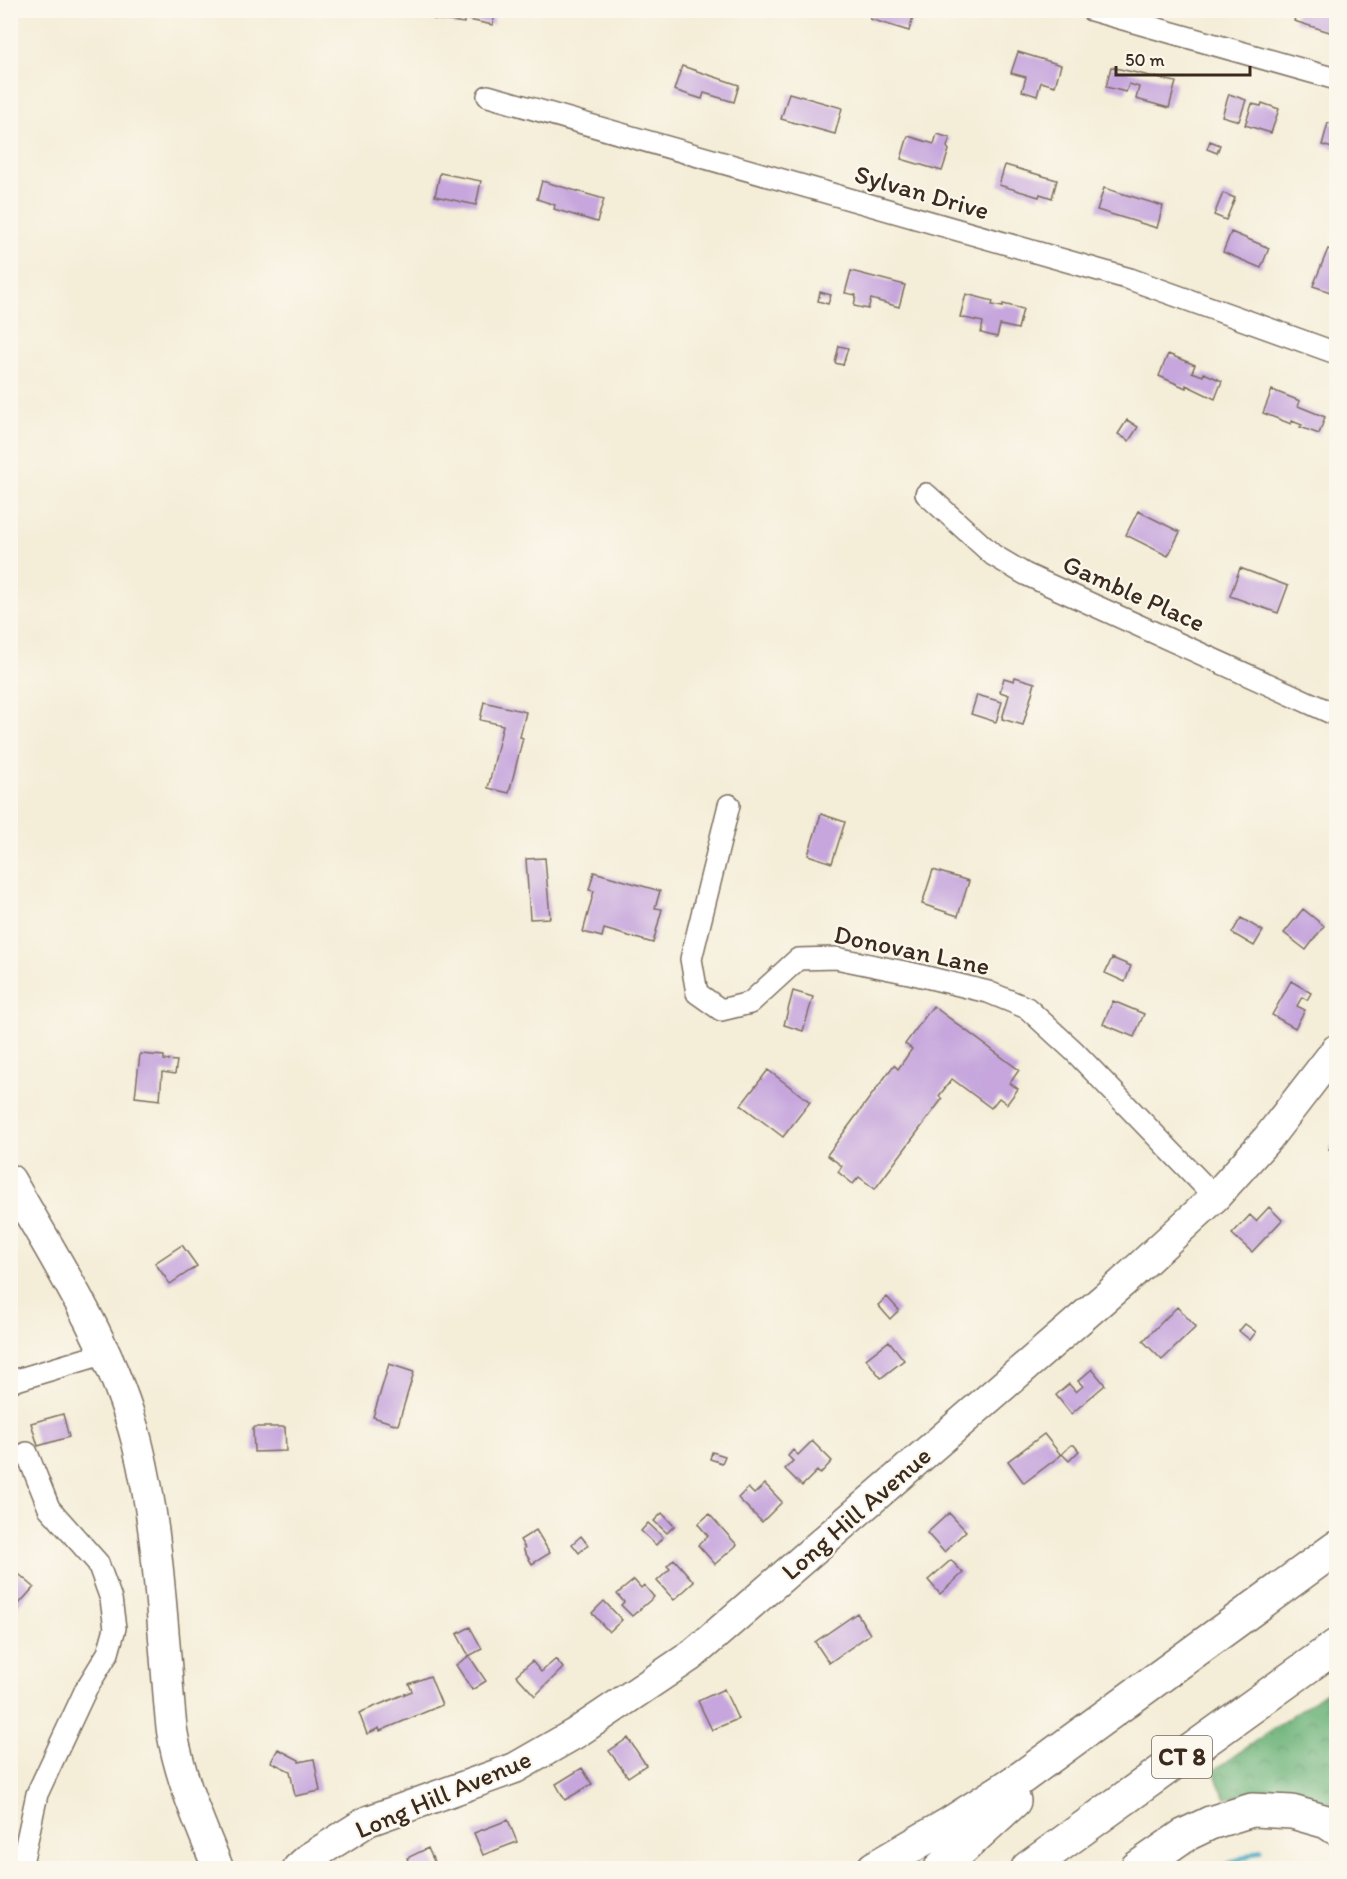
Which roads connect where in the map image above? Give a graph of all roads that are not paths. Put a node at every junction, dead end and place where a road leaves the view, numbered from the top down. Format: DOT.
graph roads {
  1 [pos="1091,10"];
  2 [pos="1336,80"];
  3 [pos="488,96"];
  4 [pos="1336,353"];
  5 [pos="926,494"];
  6 [pos="1336,715"];
  7 [pos="729,805"];
  8 [pos="1336,1050"];
  9 [pos="10,1180"];
  10 [pos="1215,1197"];
  11 [pos="105,1353"];
  12 [pos="10,1382"];
  13 [pos="27,1453"];
  14 [pos="1336,1548"];
  15 [pos="1336,1646"];
  16 [pos="1156,1678"];
  17 [pos="1336,1828"];
  18 [pos="21,1869"];
  19 [pos="218,1869"];
  20 [pos="298,1869"];
  21 [pos="874,1869"];
  22 [pos="941,1869"];
  23 [pos="1028,1869"];
  24 [pos="1137,1869"];
  1 -- 2 [label="street"];
  3 -- 4 [label="street, Sylvan Drive"];
  5 -- 6 [label="street, Gamble Place"];
  7 -- 10 [label="street, Donovan Lane"];
  8 -- 10 [label="street, Long Hill Avenue"];
  9 -- 11 [label="street"];
  10 -- 20 [label="street, Long Hill Avenue"];
  11 -- 12 [label="street"];
  11 -- 19 [label="street"];
  13 -- 18 [label="street"];
  14 -- 16 [label="highway"];
  15 -- 23 [label="highway, CT 8"];
  16 -- 21 [label="highway"];
  16 -- 22 [label="highway"];
  17 -- 24 [label="highway"];
}
